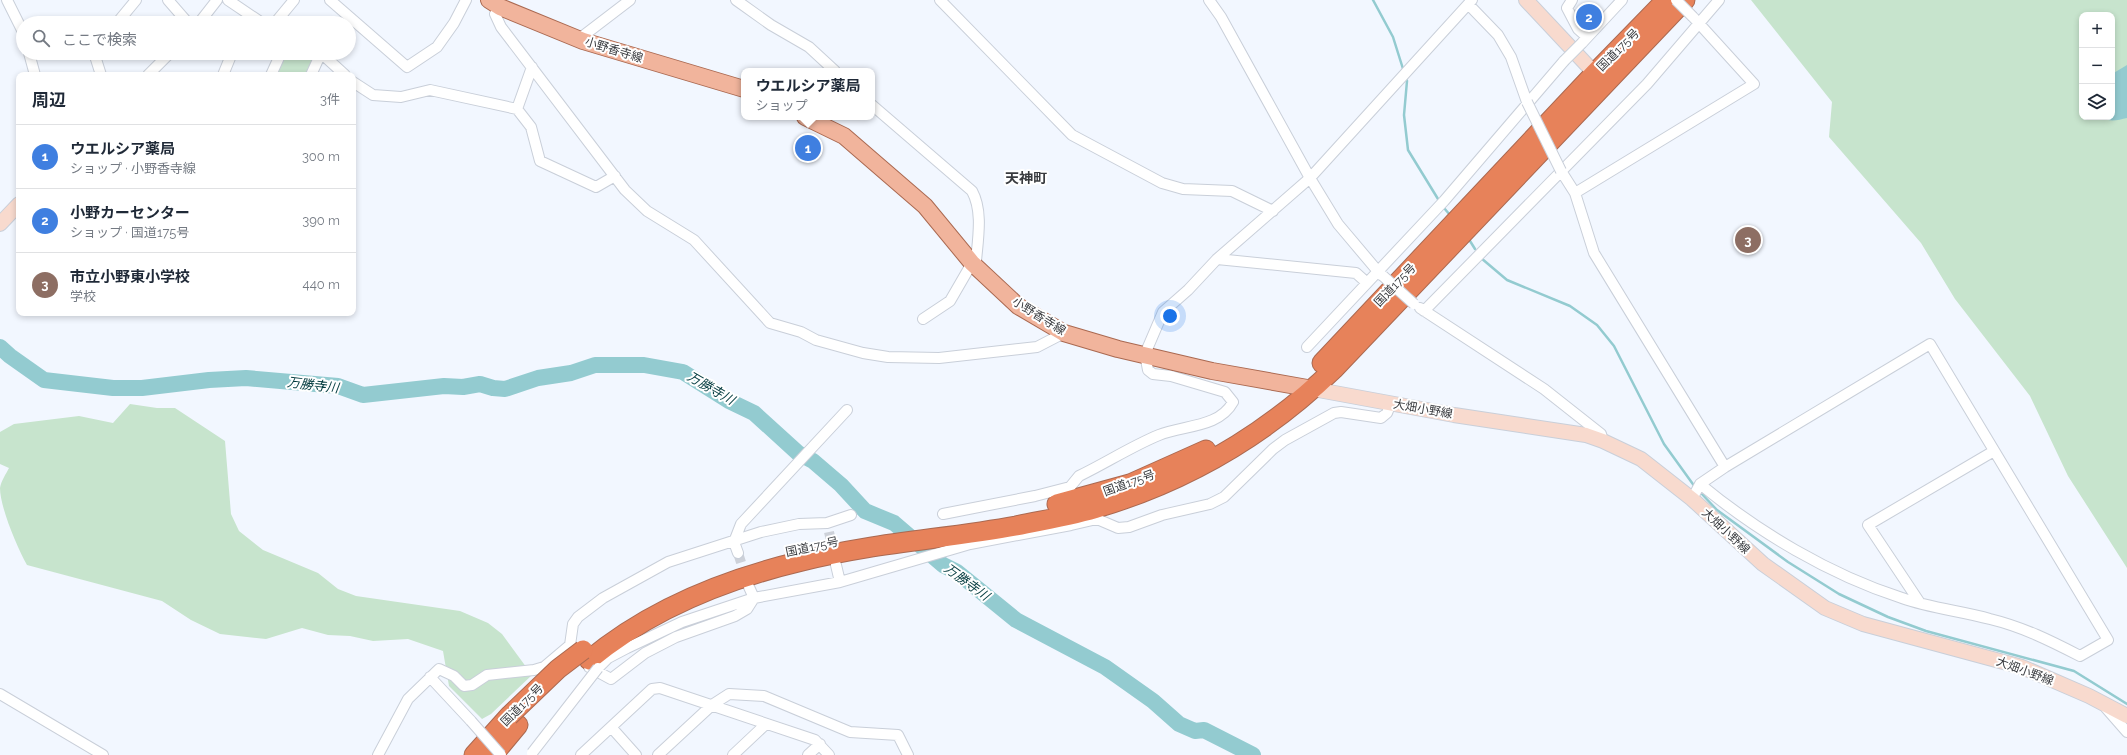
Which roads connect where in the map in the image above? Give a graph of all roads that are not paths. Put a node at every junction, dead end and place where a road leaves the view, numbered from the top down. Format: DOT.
graph roads {
  1 [pos="8,0"];
  2 [pos="136,0"];
  3 [pos="168,0"];
  4 [pos="217,0"];
  5 [pos="228,0"];
  6 [pos="294,0"];
  7 [pos="330,0"];
  8 [pos="466,0"];
  9 [pos="630,0"];
  10 [pos="736,0"];
  11 [pos="940,0"];
  12 [pos="1209,0"];
  13 [pos="1526,0"];
  14 [pos="1572,0"];
  15 [pos="1622,0"];
  16 [pos="1666,0"];
  17 [pos="1676,0"];
  18 [pos="1719,0"];
  19 [pos="1471,2"];
  20 [pos="494,4"];
  21 [pos="1692,13"];
  22 [pos="122,16"];
  23 [pos="182,16"];
  24 [pos="204,16"];
  25 [pos="252,16"];
  26 [pos="281,16"];
  27 [pos="348,16"];
  28 [pos="16,17"];
  29 [pos="356,23"];
  30 [pos="579,39"];
  31 [pos="1584,40"];
  32 [pos="31,60"];
  33 [pos="96,60"];
  34 [pos="163,60"];
  35 [pos="229,60"];
  36 [pos="278,60"];
  37 [pos="318,60"];
  38 [pos="329,60"];
  39 [pos="532,67"];
  40 [pos="833,68"];
  41 [pos="34,72"];
  42 [pos="100,72"];
  43 [pos="151,72"];
  44 [pos="225,72"];
  45 [pos="272,72"];
  46 [pos="313,72"];
  47 [pos="342,72"];
  48 [pos="1600,79"];
  49 [pos="356,84"];
  50 [pos="741,88"];
  51 [pos="1527,102"];
  52 [pos="875,108"];
  53 [pos="517,109"];
  54 [pos="811,120"];
  55 [pos="1561,171"];
  56 [pos="615,176"];
  57 [pos="1310,178"];
  58 [pos="1575,193"];
  59 [pos="16,207"];
  60 [pos="1273,210"];
  61 [pos="0,224"];
  62 [pos="1217,259"];
  63 [pos="972,263"];
  64 [pos="1380,273"];
  65 [pos="1366,282"];
  66 [pos="1424,311"];
  67 [pos="923,319"];
  68 [pos="1064,333"];
  69 [pos="1307,347"];
  70 [pos="1145,354"];
  71 [pos="1307,387"];
  72 [pos="1391,403"];
  73 [pos="847,410"];
  74 [pos="1603,441"];
  75 [pos="1994,450"];
  76 [pos="1725,467"];
  77 [pos="1700,484"];
  78 [pos="1692,499"];
  79 [pos="943,514"];
  80 [pos="851,515"];
  81 [pos="734,542"];
  82 [pos="738,553"];
  83 [pos="836,565"];
  84 [pos="840,582"];
  85 [pos="749,587"];
  86 [pos="754,598"];
  87 [pos="1920,603"];
  88 [pos="585,656"];
  89 [pos="430,677"];
  90 [pos="0,694"];
  91 [pos="2102,702"];
  92 [pos="712,705"];
  93 [pos="2127,716"];
  94 [pos="514,720"];
  95 [pos="766,724"];
  96 [pos="611,727"];
  97 [pos="2127,732"];
  98 [pos="820,744"];
  99 [pos="501,750"];
  100 [pos="379,754"];
  101 [pos="479,754"];
  102 [pos="531,754"];
  103 [pos="103,755"];
  104 [pos="581,755"];
  105 [pos="636,755"];
  106 [pos="658,755"];
  107 [pos="733,755"];
  108 [pos="808,755"];
  109 [pos="829,755"];
  110 [pos="908,755"];
  1 -- 28 [label="street"];
  2 -- 22 [label="street"];
  3 -- 23 [label="street"];
  4 -- 24 [label="street"];
  5 -- 25 [label="street"];
  6 -- 26 [label="street"];
  7 -- 27 [label="street"];
  8 -- 29 [label="street"];
  9 -- 30 [label="street"];
  10 -- 40 [label="street"];
  11 -- 60 [label="street"];
  12 -- 57 [label="street"];
  13 -- 48 [label="main road"];
  14 -- 31 [label="street"];
  15 -- 31 [label="street"];
  16 -- 48 [label="highway, 国道175号"];
  17 -- 21 [label="street, bridge"];
  18 -- 21 [label="street"];
  19 -- 51 [label="street"];
  19 -- 57 [label="street"];
  20 -- 30 [label="main road, 小野香寺線"];
  20 -- 39 [label="street"];
  21 -- 48 [label="highway, 国道175号"];
  21 -- 55 [label="street"];
  21 -- 58 [label="street"];
  30 -- 50 [label="main road, 小野香寺線"];
  31 -- 51 [label="street, bridge"];
  32 -- 41 [label="street"];
  33 -- 42 [label="street"];
  34 -- 43 [label="street"];
  35 -- 44 [label="street"];
  36 -- 45 [label="street"];
  37 -- 46 [label="street"];
  38 -- 47 [label="street"];
  39 -- 53 [label="street"];
  39 -- 56 [label="street"];
  48 -- 71 [label="highway, 国道175号"];
  49 -- 53 [label="street"];
  51 -- 55 [label="street, bridge"];
  51 -- 64 [label="street"];
  52 -- 63 [label="street"];
  53 -- 56 [label="street"];
  54 -- 63 [label="main road, 小野香寺線"];
  55 -- 58 [label="street"];
  55 -- 66 [label="street"];
  56 -- 68 [label="street"];
  57 -- 60 [label="street"];
  57 -- 64 [label="street"];
  58 -- 76 [label="street"];
  59 -- 61 [label="main road"];
  60 -- 62 [label="street"];
  62 -- 65 [label="street"];
  62 -- 70 [label="street"];
  63 -- 67 [label="street"];
  63 -- 68 [label="main road, 小野香寺線"];
  64 -- 65 [label="street"];
  64 -- 66 [label="street, bridge"];
  65 -- 69 [label="street"];
  66 -- 74 [label="street"];
  68 -- 70 [label="main road, 小野香寺線"];
  70 -- 71 [label="main road, 小野香寺線"];
  70 -- 79 [label="street"];
  71 -- 72 [label="main road, 大畑小野線"];
  71 -- 88 [label="highway, 国道175号"];
  72 -- 74 [label="main road, 大畑小野線"];
  72 -- 84 [label="street"];
  73 -- 81 [label="street"];
  74 -- 78 [label="main road, 大畑小野線"];
  75 -- 76 [label="street"];
  75 -- 87 [label="street"];
  75 -- 87 [label="street"];
  76 -- 77 [label="street"];
  77 -- 78 [label="street"];
  77 -- 87 [label="street"];
  78 -- 91 [label="main road, 大畑小野線"];
  80 -- 81 [label="street"];
  81 -- 82 [label="street"];
  81 -- 88 [label="street"];
  83 -- 84 [label="street"];
  84 -- 86 [label="street"];
  85 -- 86 [label="street"];
  86 -- 88 [label="street"];
  86 -- 88 [label="street"];
  88 -- 89 [label="street"];
  88 -- 94 [label="highway, 国道175号, bridge"];
  88 -- 102 [label="street, bridge"];
  89 -- 99 [label="street, bridge"];
  89 -- 100 [label="street"];
  90 -- 103 [label="street"];
  91 -- 93 [label="main road, 大畑小野線"];
  91 -- 97 [label="street"];
  92 -- 95 [label="street"];
  92 -- 96 [label="street"];
  92 -- 106 [label="street"];
  92 -- 110 [label="street"];
  94 -- 99 [label="highway, 国道175号"];
  94 -- 101 [label="highway, 国道175号"];
  95 -- 98 [label="street"];
  95 -- 107 [label="street"];
  96 -- 104 [label="street"];
  96 -- 105 [label="street"];
  98 -- 108 [label="street"];
  98 -- 109 [label="street"];
  99 -- 101 [label="highway, 国道175号"];
}
